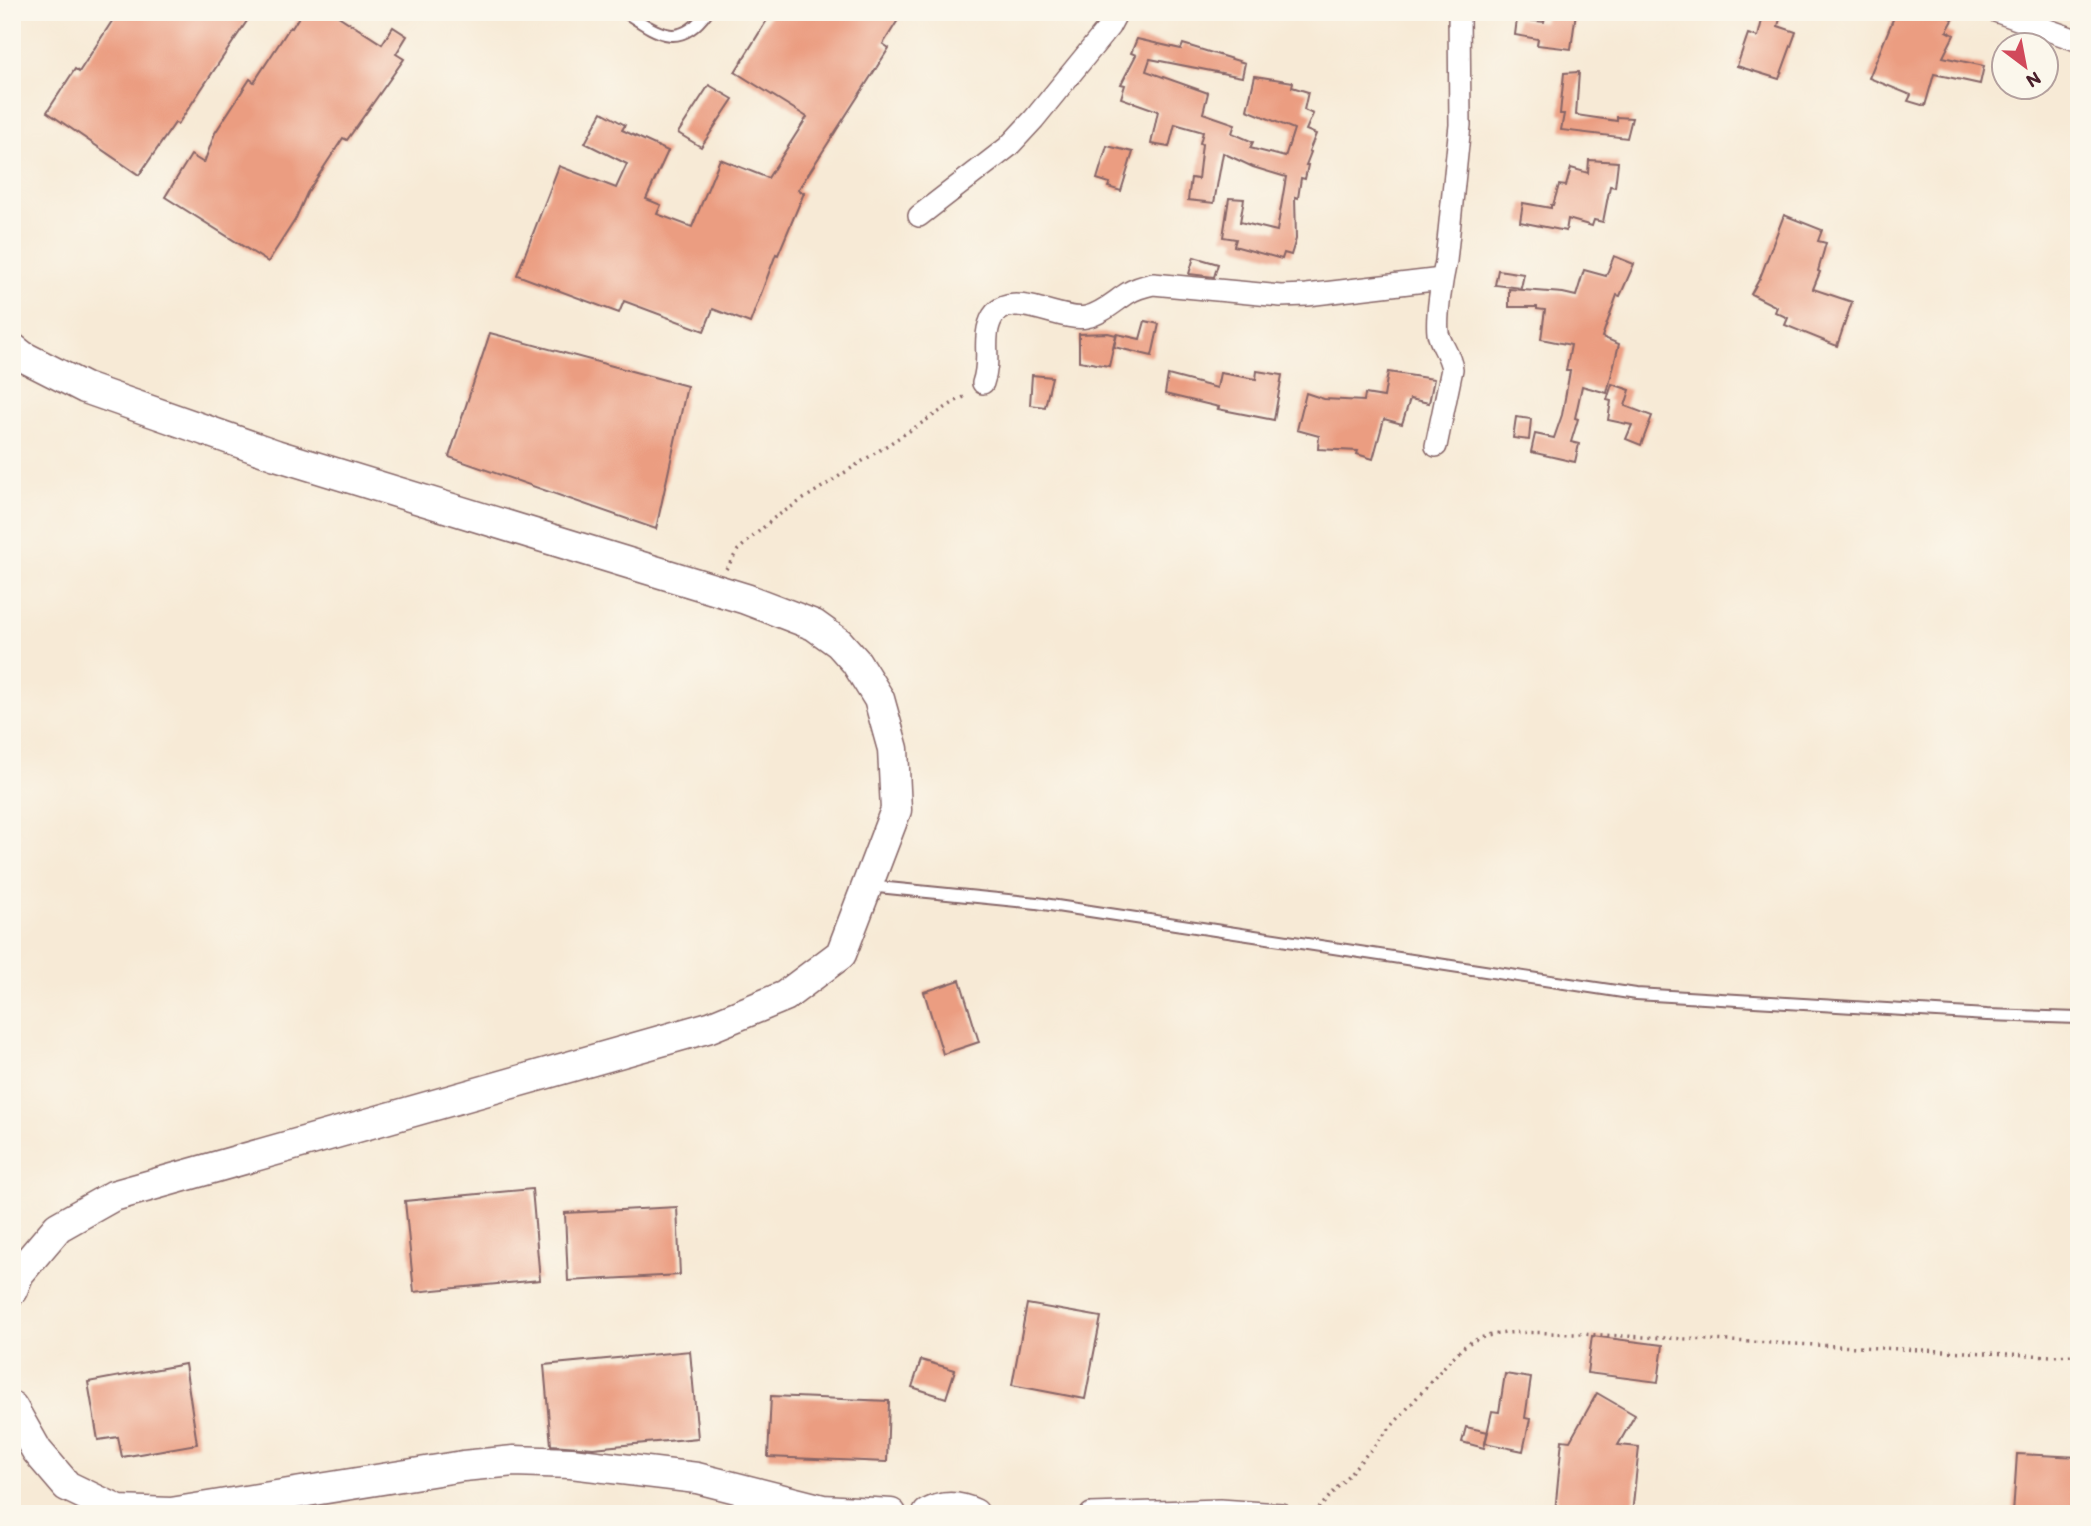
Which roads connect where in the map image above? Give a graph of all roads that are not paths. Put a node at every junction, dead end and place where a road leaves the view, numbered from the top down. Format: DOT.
graph roads {
  1 [pos="625,12"];
  2 [pos="707,12"];
  3 [pos="1117,12"];
  4 [pos="1459,12"];
  5 [pos="1998,12"];
  6 [pos="2079,41"];
  7 [pos="919,216"];
  8 [pos="1442,279"];
  9 [pos="12,348"];
  10 [pos="983,383"];
  11 [pos="1436,446"];
  12 [pos="867,886"];
  13 [pos="2079,1018"];
  14 [pos="12,1290"];
  15 [pos="12,1407"];
  16 [pos="240,1508"];
  17 [pos="826,1512"];
  18 [pos="891,1514"];
  19 [pos="928,1514"];
  20 [pos="974,1514"];
  21 [pos="1093,1514"];
  22 [pos="1281,1514"];
  1 -- 2 [label="lane"];
  3 -- 7 [label="street"];
  4 -- 8 [label="street"];
  5 -- 6 [label="street"];
  8 -- 10 [label="street"];
  8 -- 11 [label="street"];
  9 -- 12 [label="main road"];
  12 -- 13 [label="lane"];
  12 -- 14 [label="main road"];
  15 -- 16 [label="main road"];
  16 -- 17 [label="main road"];
  17 -- 18 [label="main road"];
  19 -- 20 [label="main road"];
  21 -- 22 [label="street"];
}
